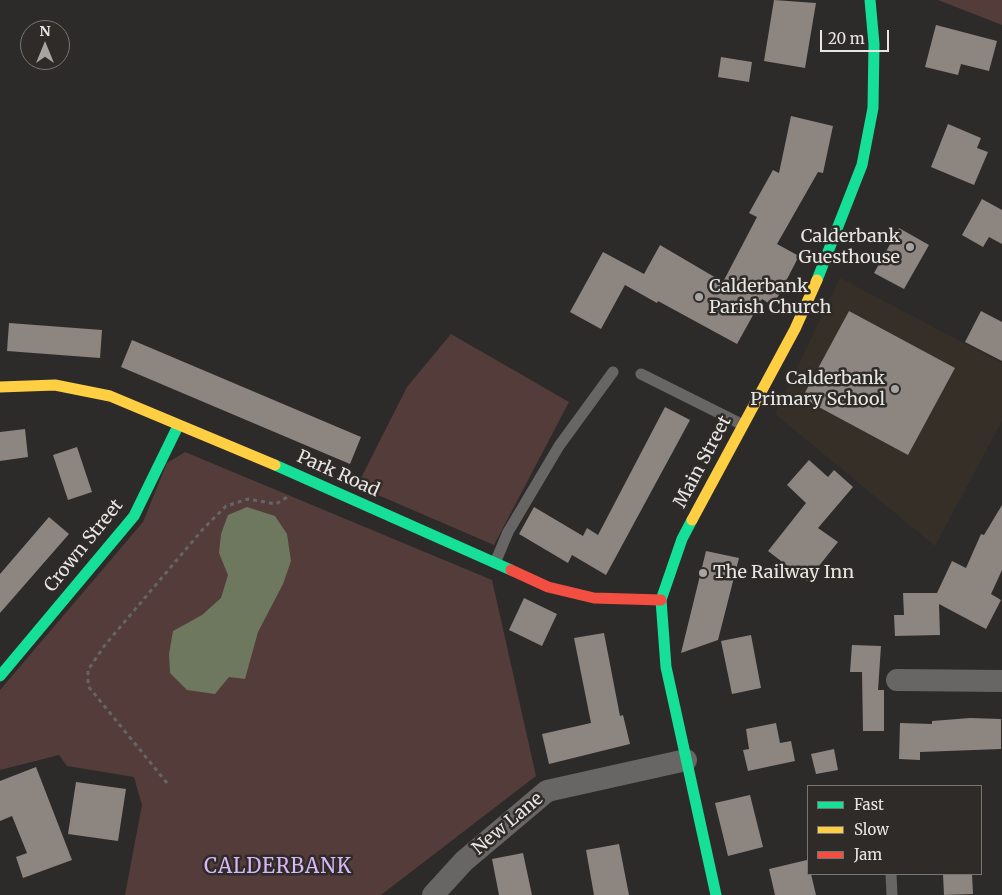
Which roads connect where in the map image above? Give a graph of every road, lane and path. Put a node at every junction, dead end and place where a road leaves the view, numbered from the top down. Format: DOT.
graph roads {
  1 [pos="870,0"];
  2 [pos="613,372"];
  3 [pos="641,374"];
  4 [pos="0,387"];
  5 [pos="743,425"];
  6 [pos="178,426"];
  7 [pos="299,476"];
  8 [pos="495,563"];
  9 [pos="661,600"];
  10 [pos="0,676"];
  11 [pos="897,680"];
  12 [pos="1002,681"];
  13 [pos="686,760"];
  14 [pos="167,782"];
  15 [pos="891,875"];
  16 [pos="433,895"];
  17 [pos="716,895"];
  18 [pos="892,895"];
  1 -- 5 [label="street, Main Street"];
  2 -- 8 [label="lane"];
  3 -- 5 [label="lane"];
  4 -- 6 [label="street, Park Road"];
  5 -- 9 [label="street, Main Street"];
  6 -- 7 [label="street, Park Road"];
  6 -- 10 [label="street, Crown Street"];
  7 -- 8 [label="street, Park Road"];
  7 -- 14 [label="path"];
  8 -- 9 [label="street, Park Road"];
  9 -- 13 [label="street, Main Street"];
  11 -- 12 [label="street"];
  13 -- 16 [label="street, New Lane"];
  13 -- 17 [label="street, Main Street"];
  15 -- 18 [label="lane"];
}
